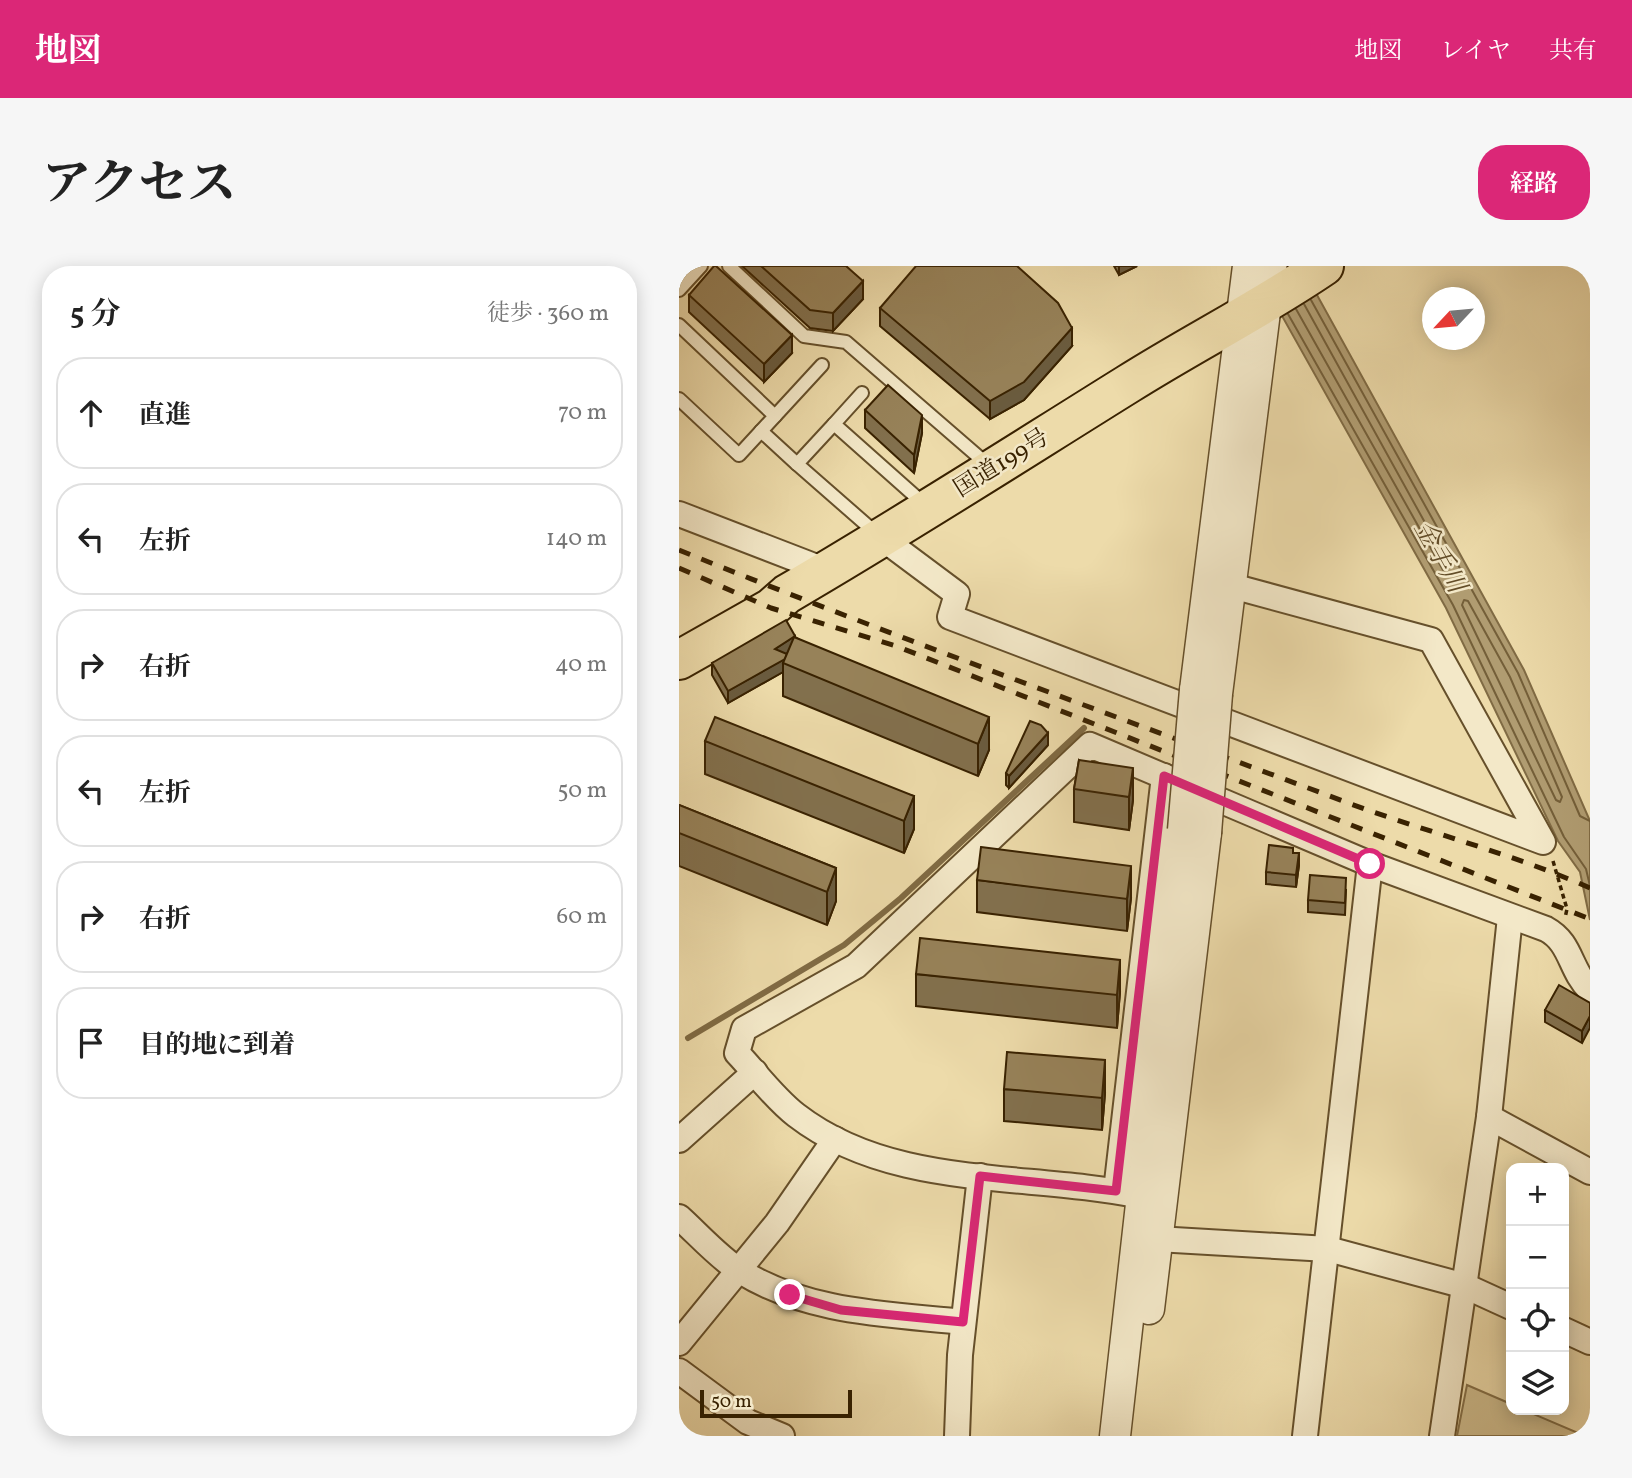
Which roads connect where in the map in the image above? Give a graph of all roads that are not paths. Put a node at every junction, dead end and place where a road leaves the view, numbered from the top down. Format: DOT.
graph roads {
  1 [pos="701,266"];
  2 [pos="729,266"];
  3 [pos="1324,266"];
  4 [pos="1254,284"];
  5 [pos="679,290"];
  6 [pos="679,325"];
  7 [pos="822,365"];
  8 [pos="862,393"];
  9 [pos="679,400"];
  10 [pos="775,416"];
  11 [pos="834,424"];
  12 [pos="761,431"];
  13 [pos="797,464"];
  14 [pos="994,470"];
  15 [pos="930,509"];
  16 [pos="679,514"];
  17 [pos="882,538"];
  18 [pos="827,571"];
  19 [pos="1232,586"];
  20 [pos="679,660"];
  21 [pos="1206,692"];
  22 [pos="1164,776"];
  23 [pos="1194,832"];
  24 [pos="1370,864"];
  25 [pos="1510,917"];
  26 [pos="1590,990"];
  27 [pos="755,1072"];
  28 [pos="1489,1117"];
  29 [pos="835,1139"];
  30 [pos="679,1140"];
  31 [pos="1590,1172"];
  32 [pos="980,1176"];
  33 [pos="1128,1193"];
  34 [pos="679,1217"];
  35 [pos="1147,1238"];
  36 [pos="1328,1249"];
  37 [pos="739,1270"];
  38 [pos="1465,1286"];
  39 [pos="1506,1305"];
  40 [pos="963,1322"];
  41 [pos="1569,1332"];
  42 [pos="1590,1342"];
  43 [pos="679,1343"];
  44 [pos="679,1371"];
  45 [pos="782,1436"];
  46 [pos="957,1436"];
  47 [pos="1115,1436"];
  48 [pos="1134,1436"];
  49 [pos="1304,1436"];
  50 [pos="1442,1436"];
  1 -- 5 [label="lane"];
  2 -- 14 [label="lane"];
  3 -- 4 [label="highway, 国道199号"];
  4 -- 14 [label="highway, 国道199号"];
  4 -- 19 [label="street"];
  4 -- 21 [label="street"];
  6 -- 10 [label="lane"];
  7 -- 10 [label="lane"];
  8 -- 11 [label="lane"];
  9 -- 12 [label="lane"];
  10 -- 12 [label="lane"];
  11 -- 13 [label="lane"];
  11 -- 15 [label="lane"];
  12 -- 13 [label="lane"];
  13 -- 17 [label="lane"];
  14 -- 15 [label="highway, 国道199号"];
  15 -- 17 [label="highway, 国道199号"];
  16 -- 18 [label="street"];
  17 -- 18 [label="highway, 国道199号"];
  17 -- 19 [label="street"];
  18 -- 20 [label="highway, 国道199号"];
  19 -- 21 [label="street"];
  21 -- 23 [label="street, bridge"];
  22 -- 24 [label="street"];
  22 -- 27 [label="street"];
  22 -- 33 [label="street"];
  23 -- 33 [label="street"];
  23 -- 35 [label="street"];
  24 -- 25 [label="street"];
  24 -- 36 [label="street"];
  25 -- 26 [label="street"];
  25 -- 28 [label="street"];
  27 -- 29 [label="street"];
  27 -- 30 [label="street"];
  28 -- 31 [label="street"];
  28 -- 38 [label="street"];
  29 -- 32 [label="street"];
  29 -- 37 [label="street"];
  32 -- 33 [label="street"];
  32 -- 40 [label="street"];
  33 -- 35 [label="street"];
  34 -- 37 [label="street"];
  35 -- 36 [label="street"];
  35 -- 47 [label="street"];
  35 -- 48 [label="street"];
  36 -- 38 [label="street"];
  36 -- 49 [label="street"];
  37 -- 40 [label="street"];
  37 -- 43 [label="street"];
  38 -- 39 [label="street"];
  38 -- 50 [label="street"];
  40 -- 46 [label="street"];
  41 -- 42 [label="street"];
  44 -- 45 [label="street"];
}
